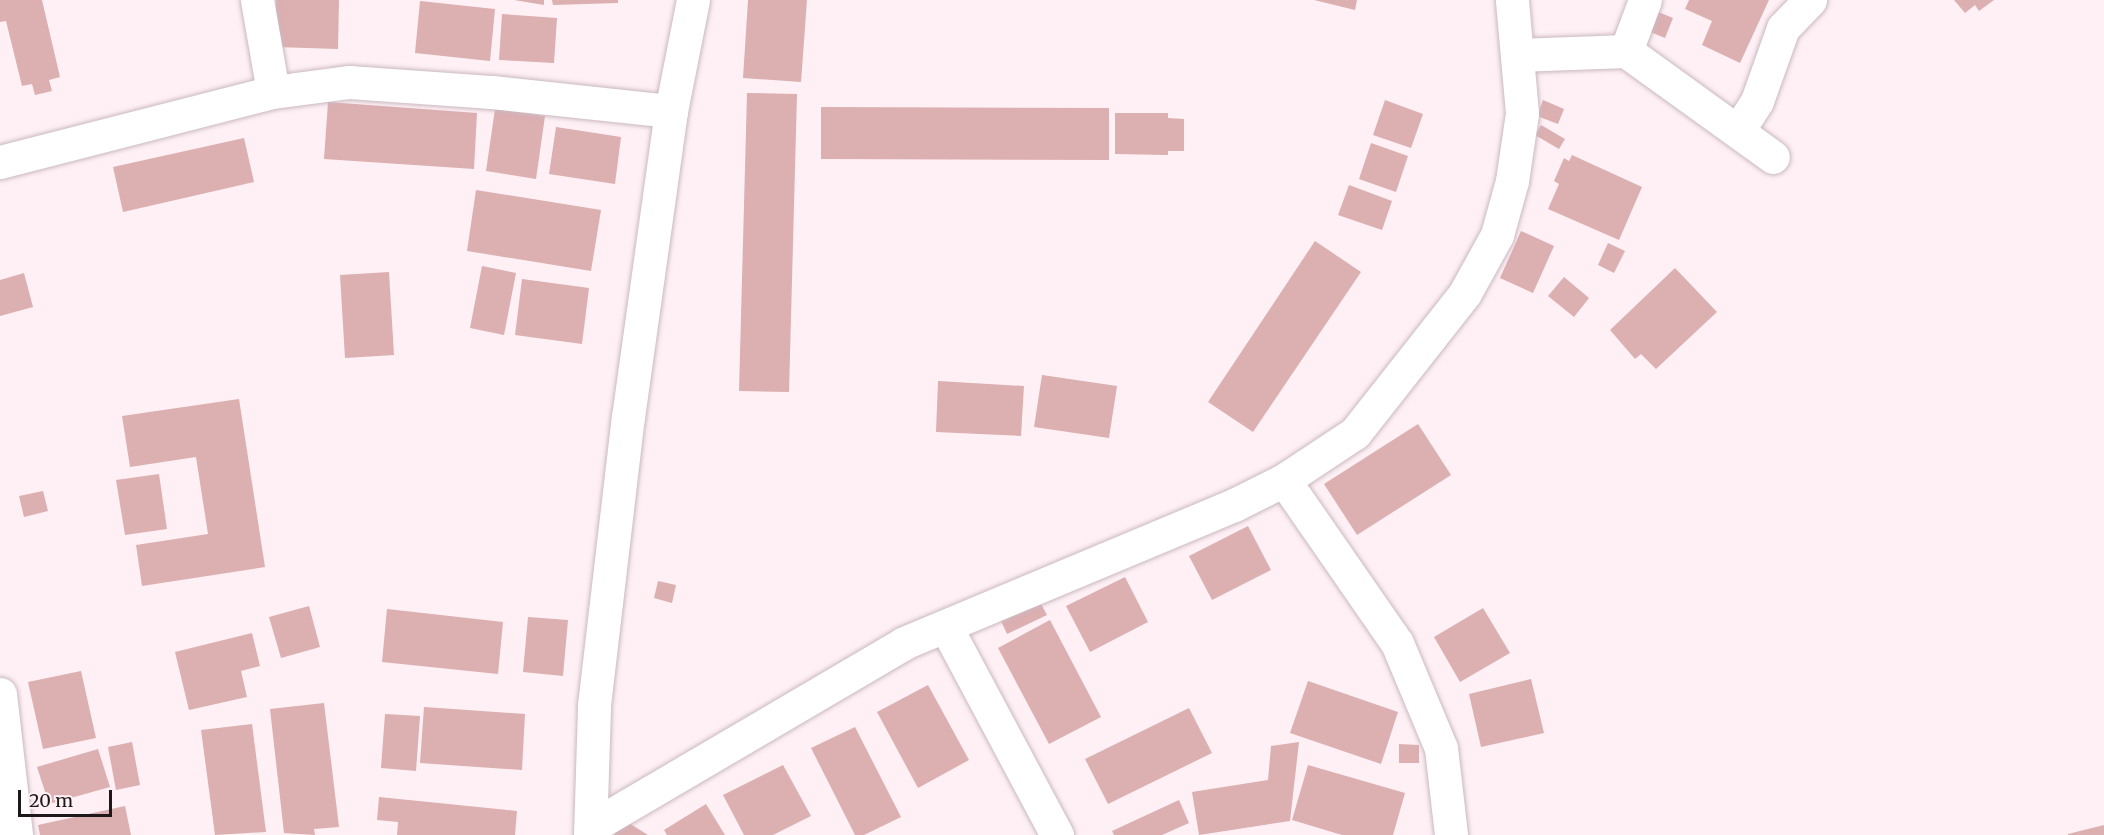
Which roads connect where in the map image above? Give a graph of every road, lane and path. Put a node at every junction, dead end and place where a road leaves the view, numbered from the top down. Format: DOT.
graph roads {
  1 [pos="257,0"];
  2 [pos="693,0"];
  3 [pos="1512,0"];
  4 [pos="1645,0"];
  5 [pos="1810,0"];
  6 [pos="1626,51"];
  7 [pos="1517,55"];
  8 [pos="273,93"];
  9 [pos="671,111"];
  10 [pos="1739,129"];
  11 [pos="1773,157"];
  12 [pos="0,162"];
  13 [pos="1284,480"];
  14 [pos="946,627"];
  15 [pos="0,694"];
  16 [pos="590,831"];
  17 [pos="16,835"];
  18 [pos="1057,835"];
  19 [pos="1451,835"];
  1 -- 8 [label="street"];
  2 -- 9 [label="street"];
  3 -- 7 [label="street"];
  4 -- 6 [label="street"];
  5 -- 10 [label="street"];
  6 -- 7 [label="street"];
  6 -- 10 [label="street"];
  7 -- 13 [label="street"];
  8 -- 9 [label="street"];
  8 -- 12 [label="street"];
  9 -- 16 [label="street"];
  10 -- 11 [label="street"];
  13 -- 14 [label="street"];
  13 -- 19 [label="street"];
  14 -- 16 [label="street"];
  14 -- 18 [label="street"];
  15 -- 17 [label="street"];
}
